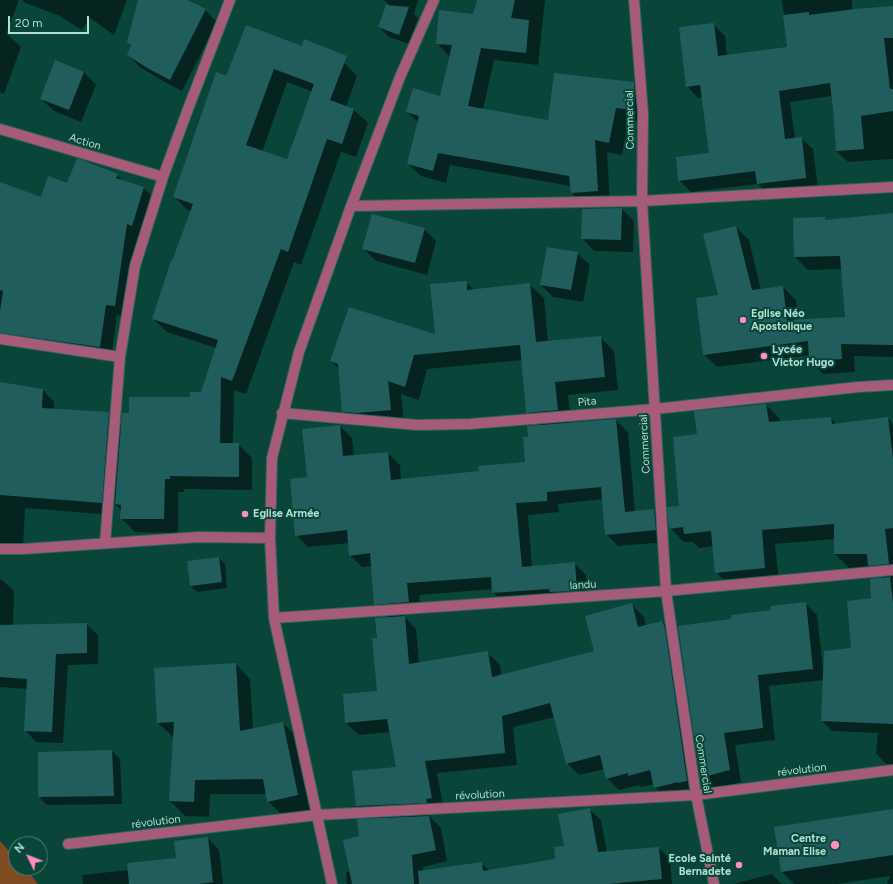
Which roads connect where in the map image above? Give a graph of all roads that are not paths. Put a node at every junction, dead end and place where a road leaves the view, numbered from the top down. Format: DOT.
graph roads {
  1 [pos="230,0"];
  2 [pos="434,0"];
  3 [pos="634,0"];
  4 [pos="0,129"];
  5 [pos="163,177"];
  6 [pos="893,187"];
  7 [pos="642,201"];
  8 [pos="351,206"];
  9 [pos="0,339"];
  10 [pos="120,357"];
  11 [pos="893,385"];
  12 [pos="655,409"];
  13 [pos="282,414"];
  14 [pos="270,538"];
  15 [pos="105,543"];
  16 [pos="0,549"];
  17 [pos="893,570"];
  18 [pos="666,591"];
  19 [pos="274,618"];
  20 [pos="893,770"];
  21 [pos="696,795"];
  22 [pos="317,815"];
  23 [pos="68,844"];
  24 [pos="332,884"];
  25 [pos="714,884"];
  1 -- 5 [label="street"];
  2 -- 8 [label="street"];
  3 -- 7 [label="street, Commercial"];
  4 -- 5 [label="street, Action"];
  5 -- 10 [label="street"];
  6 -- 7 [label="street"];
  7 -- 8 [label="street"];
  7 -- 12 [label="street, Commercial"];
  8 -- 13 [label="street"];
  9 -- 10 [label="street"];
  10 -- 15 [label="street"];
  11 -- 12 [label="street, Pita"];
  12 -- 13 [label="street, Pita"];
  12 -- 18 [label="street, Commercial"];
  13 -- 14 [label="street"];
  14 -- 15 [label="street"];
  14 -- 19 [label="street"];
  15 -- 16 [label="street"];
  17 -- 18 [label="street, landu"];
  18 -- 19 [label="street, landu"];
  18 -- 21 [label="street, Commercial"];
  19 -- 22 [label="street"];
  20 -- 21 [label="street, révolution"];
  21 -- 22 [label="street, révolution"];
  21 -- 25 [label="street, Commercial"];
  22 -- 23 [label="street, révolution"];
  22 -- 24 [label="street"];
}
